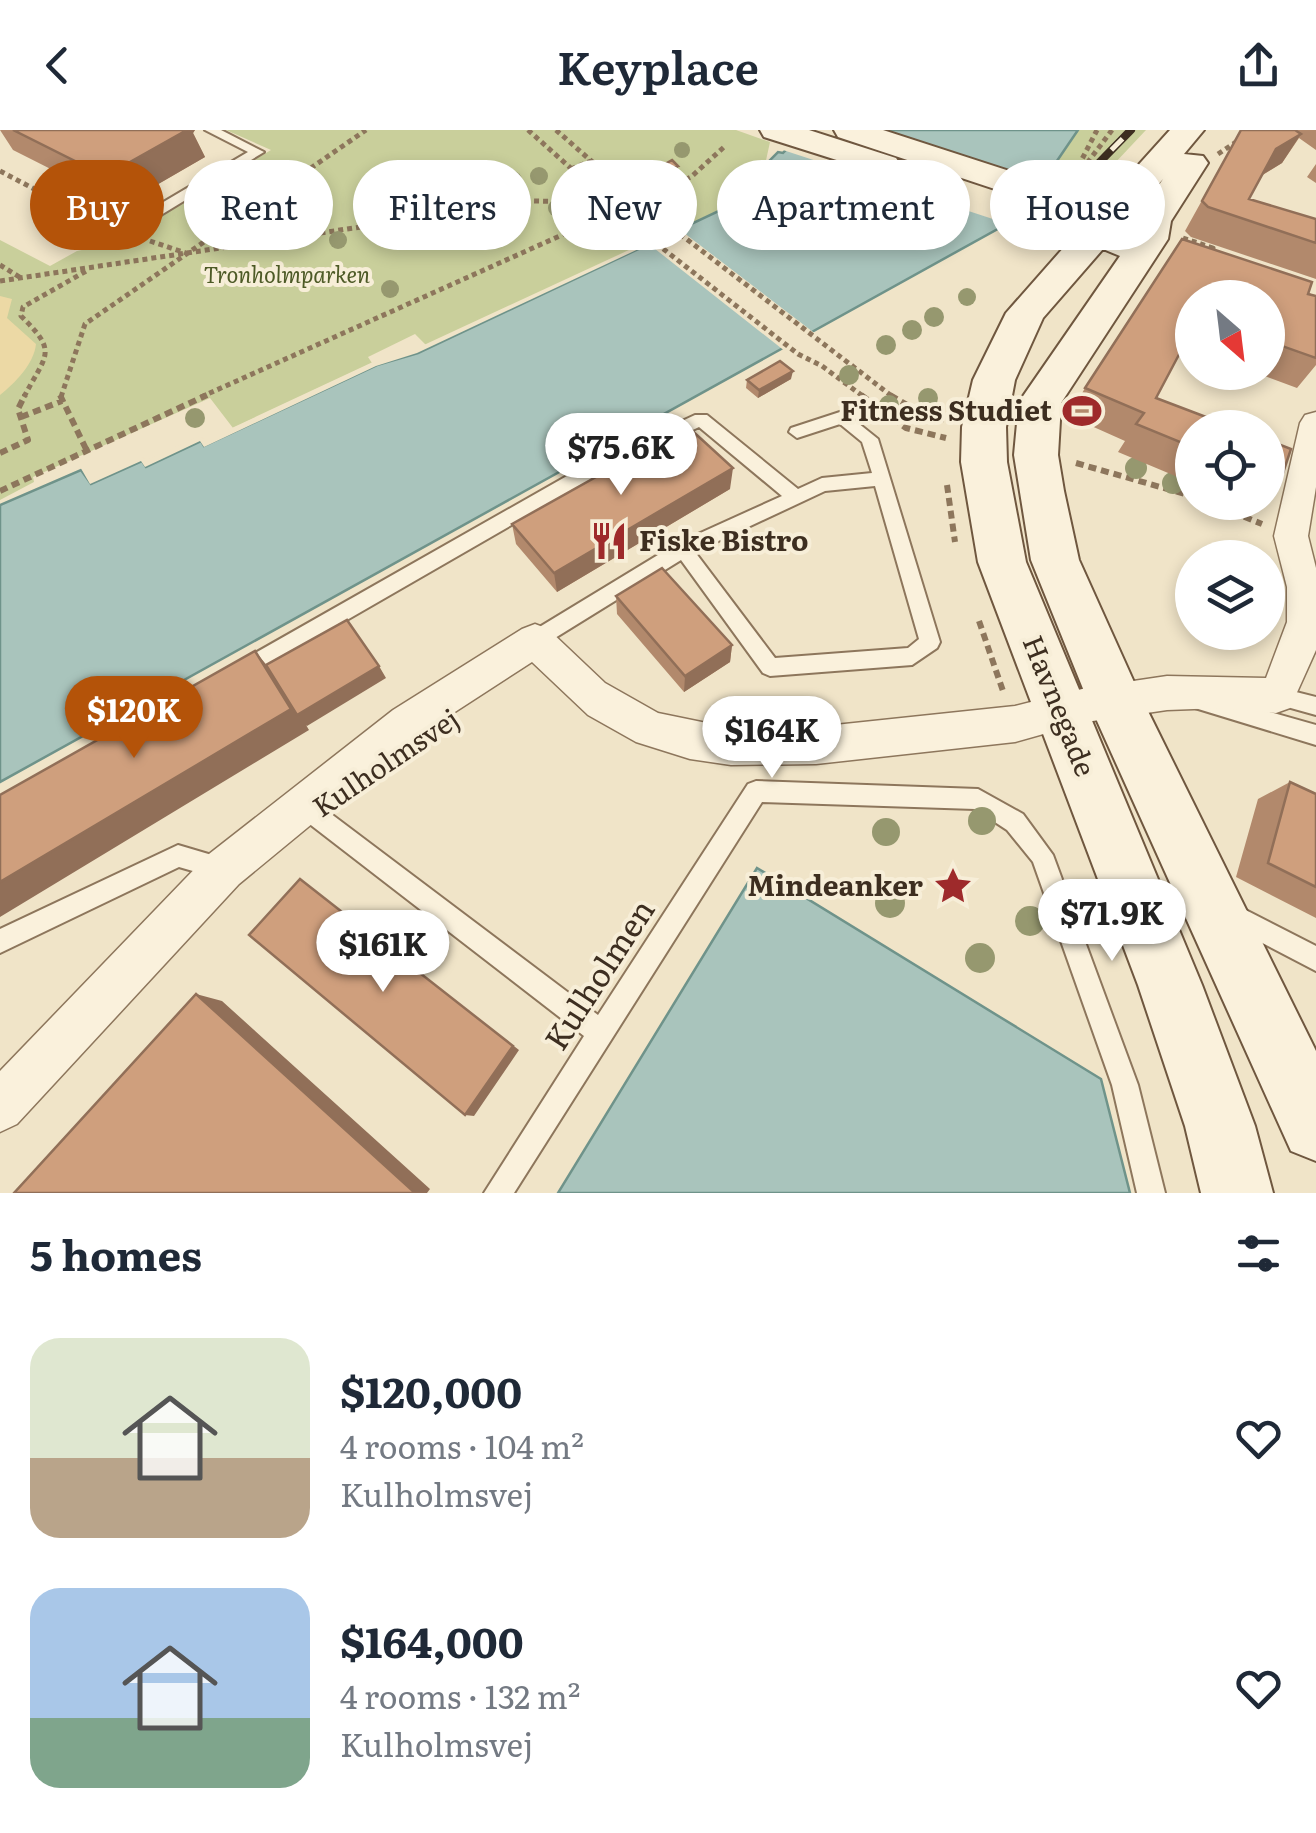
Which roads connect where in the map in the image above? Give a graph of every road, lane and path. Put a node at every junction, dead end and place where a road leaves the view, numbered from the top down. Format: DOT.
graph roads {
  1 [pos="211,130"];
  2 [pos="366,130"];
  3 [pos="528,130"];
  4 [pos="556,130"];
  5 [pos="850,130"];
  6 [pos="1097,130"];
  7 [pos="1112,130"];
  8 [pos="1204,131"];
  9 [pos="786,133"];
  10 [pos="724,147"];
  11 [pos="562,160"];
  12 [pos="590,160"];
  13 [pos="1082,160"];
  14 [pos="1090,160"];
  15 [pos="0,171"];
  16 [pos="697,172"];
  17 [pos="1165,180"];
  18 [pos="990,184"];
  19 [pos="30,186"];
  20 [pos="990,188"];
  21 [pos="551,201"];
  22 [pos="164,208"];
  23 [pos="1131,222"];
  24 [pos="551,240"];
  25 [pos="697,248"];
  26 [pos="665,250"];
  27 [pos="1096,250"];
  28 [pos="1143,250"];
  29 [pos="188,253"];
  30 [pos="0,266"];
  31 [pos="92,268"];
  32 [pos="22,278"];
  33 [pos="0,282"];
  34 [pos="62,401"];
  35 [pos="20,417"];
  36 [pos="798,432"];
  37 [pos="970,434"];
  38 [pos="1314,442"];
  39 [pos="86,449"];
  40 [pos="0,453"];
  41 [pos="1067,461"];
  42 [pos="882,478"];
  43 [pos="0,488"];
  44 [pos="1175,491"];
  45 [pos="796,498"];
  46 [pos="1252,520"];
  47 [pos="1291,536"];
  48 [pos="683,549"];
  49 [pos="534,640"];
  50 [pos="224,680"];
  51 [pos="1276,696"];
  52 [pos="1113,701"];
  53 [pos="1316,706"];
  54 [pos="1316,736"];
  55 [pos="307,809"];
  56 [pos="224,869"];
  57 [pos="1212,904"];
  58 [pos="0,941"];
  59 [pos="1316,959"];
  60 [pos="601,1033"];
  61 [pos="0,1107"];
  62 [pos="1316,1126"];
  63 [pos="498,1193"];
  64 [pos="1151,1193"];
  65 [pos="1237,1193"];
  1 -- 22 [label="lane"];
  2 -- 29 [label="path"];
  3 -- 11 [label="path"];
  4 -- 12 [label="path"];
  5 -- 18 [label="main road"];
  6 -- 13 [label="path"];
  7 -- 14 [label="path"];
  8 -- 17 [label="main road"];
  9 -- 20 [label="main road"];
  10 -- 16 [label="path"];
  15 -- 19 [label="path"];
  21 -- 29 [label="path"];
  23 -- 23 [label="path"];
  24 -- 39 [label="path"];
  25 -- 37 [label="path"];
  26 -- 37 [label="path"];
  27 -- 37 [label="main road, Havnegade"];
  28 -- 52 [label="main road, Havnegade"];
  29 -- 31 [label="path"];
  29 -- 34 [label="path"];
  30 -- 32 [label="path"];
  31 -- 32 [label="path"];
  31 -- 35 [label="path"];
  32 -- 33 [label="path"];
  34 -- 35 [label="path"];
  34 -- 39 [label="path"];
  35 -- 40 [label="path"];
  36 -- 42 [label="lane"];
  37 -- 52 [label="main road, Havnegade"];
  38 -- 47 [label="street"];
  39 -- 43 [label="path"];
  41 -- 44 [label="path"];
  42 -- 45 [label="lane"];
  42 -- 48 [label="lane"];
  45 -- 48 [label="lane"];
  45 -- 50 [label="lane"];
  46 -- 47 [label="path"];
  47 -- 51 [label="street"];
  48 -- 49 [label="lane"];
  49 -- 52 [label="street"];
  49 -- 55 [label="street, Kulholmsvej"];
  51 -- 52 [label="street"];
  51 -- 53 [label="lane"];
  52 -- 54 [label="lane"];
  52 -- 57 [label="main road, Havnegade"];
  52 -- 65 [label="main road, Havnegade"];
  55 -- 56 [label="street, Kulholmsvej"];
  55 -- 60 [label="lane"];
  56 -- 58 [label="lane"];
  56 -- 61 [label="street, Kulholmsvej"];
  57 -- 59 [label="lane"];
  57 -- 62 [label="main road, Havnegade"];
  60 -- 63 [label="lane, Kulholmen"];
  60 -- 64 [label="lane, Kulholmen"];
}
